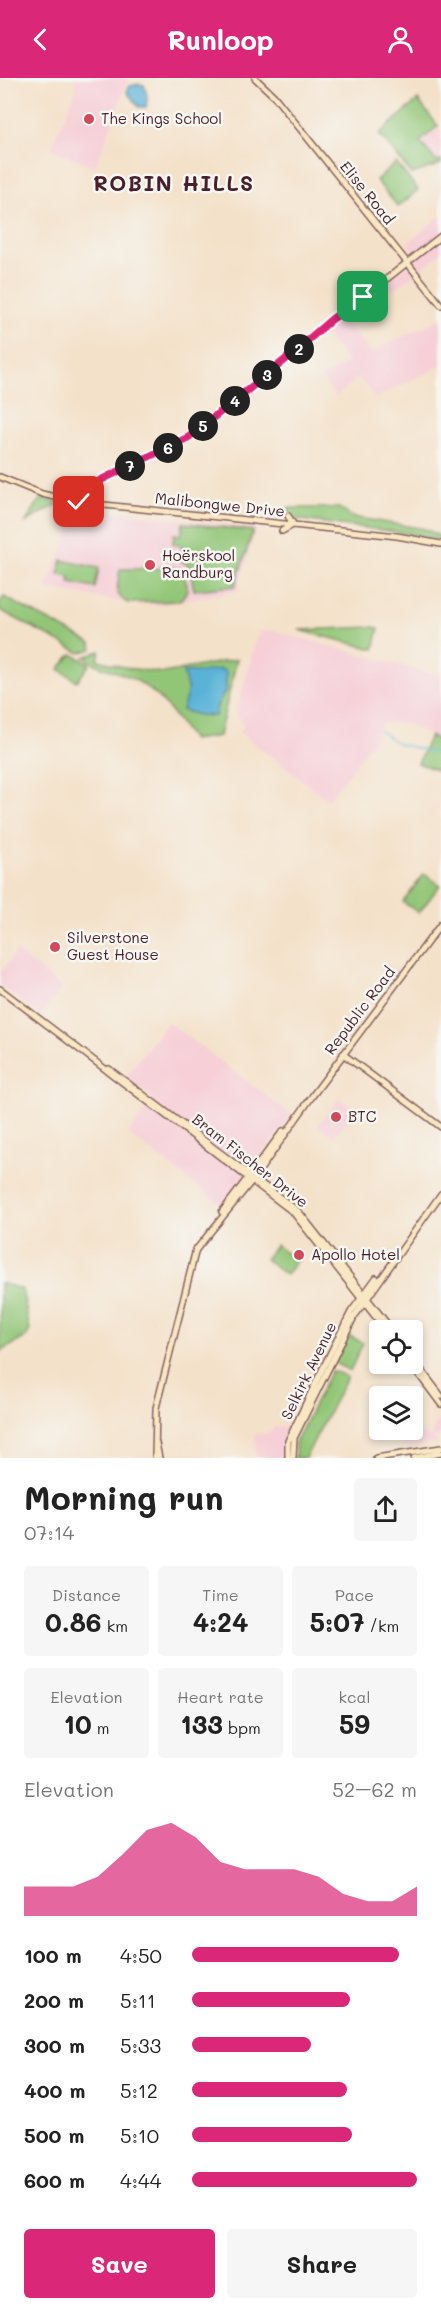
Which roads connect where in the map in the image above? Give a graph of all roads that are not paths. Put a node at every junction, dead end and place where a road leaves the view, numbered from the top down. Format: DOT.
graph roads {
  1 [pos="255,78"];
  2 [pos="441,236"];
  3 [pos="408,262"];
  4 [pos="441,305"];
  5 [pos="0,476"];
  6 [pos="101,480"];
  7 [pos="62,497"];
  8 [pos="83,502"];
  9 [pos="291,521"];
  10 [pos="277,524"];
  11 [pos="441,544"];
  12 [pos="441,924"];
  13 [pos="438,933"];
  14 [pos="0,989"];
  15 [pos="343,1054"];
  16 [pos="441,1127"];
  17 [pos="251,1178"];
  18 [pos="441,1194"];
  19 [pos="409,1236"];
  20 [pos="387,1269"];
  21 [pos="387,1280"];
  22 [pos="364,1298"];
  23 [pos="358,1310"];
  24 [pos="374,1315"];
  25 [pos="378,1320"];
  26 [pos="383,1320"];
  27 [pos="423,1372"];
  28 [pos="418,1374"];
  29 [pos="441,1396"];
  30 [pos="441,1404"];
  31 [pos="441,1448"];
  32 [pos="382,1450"];
  33 [pos="441,1453"];
  34 [pos="389,1456"];
  35 [pos="157,1458"];
  36 [pos="288,1458"];
  37 [pos="293,1458"];
  38 [pos="376,1458"];
  39 [pos="414,1458"];
  1 -- 3 [label="main road, Elise Road"];
  2 -- 3 [label="main road"];
  3 -- 4 [label="main road, Elise Road"];
  3 -- 6 [label="main road"];
  5 -- 7 [label="main road, Malibongwe Drive"];
  5 -- 8 [label="main road, Malibongwe Drive"];
  6 -- 7 [label="main road"];
  6 -- 8 [label="main road"];
  7 -- 8 [label="main road, Malibongwe Drive"];
  8 -- 9 [label="main road, Malibongwe Drive"];
  8 -- 10 [label="main road, Malibongwe Drive"];
  9 -- 10 [label="main road, Malibongwe Drive"];
  9 -- 10 [label="main road"];
  9 -- 11 [label="main road, Malibongwe Drive"];
  12 -- 13 [label="main road, Republic Road"];
  13 -- 15 [label="main road, Republic Road"];
  14 -- 17 [label="main road, Bram Fischer Drive"];
  15 -- 16 [label="main road"];
  15 -- 17 [label="main road, Republic Road"];
  17 -- 22 [label="main road, Bram Fischer Drive"];
  17 -- 35 [label="main road, Republic Road"];
  18 -- 19 [label="main road"];
  19 -- 20 [label="main road"];
  19 -- 22 [label="main road"];
  20 -- 21 [label="main road"];
  20 -- 22 [label="main road"];
  22 -- 23 [label="main road, Selkirk Avenue"];
  22 -- 24 [label="main road, Bram Fischer Drive"];
  22 -- 26 [label="main road, Bram Fischer Drive"];
  22 -- 36 [label="main road, Selkirk Avenue"];
  23 -- 24 [label="main road"];
  23 -- 37 [label="main road, Selkirk Avenue"];
  24 -- 25 [label="main road, Bram Fischer Drive"];
  27 -- 29 [label="main road"];
  28 -- 30 [label="main road"];
  31 -- 34 [label="main road"];
  32 -- 34 [label="main road"];
  33 -- 39 [label="main road"];
  34 -- 38 [label="main road"];
}
